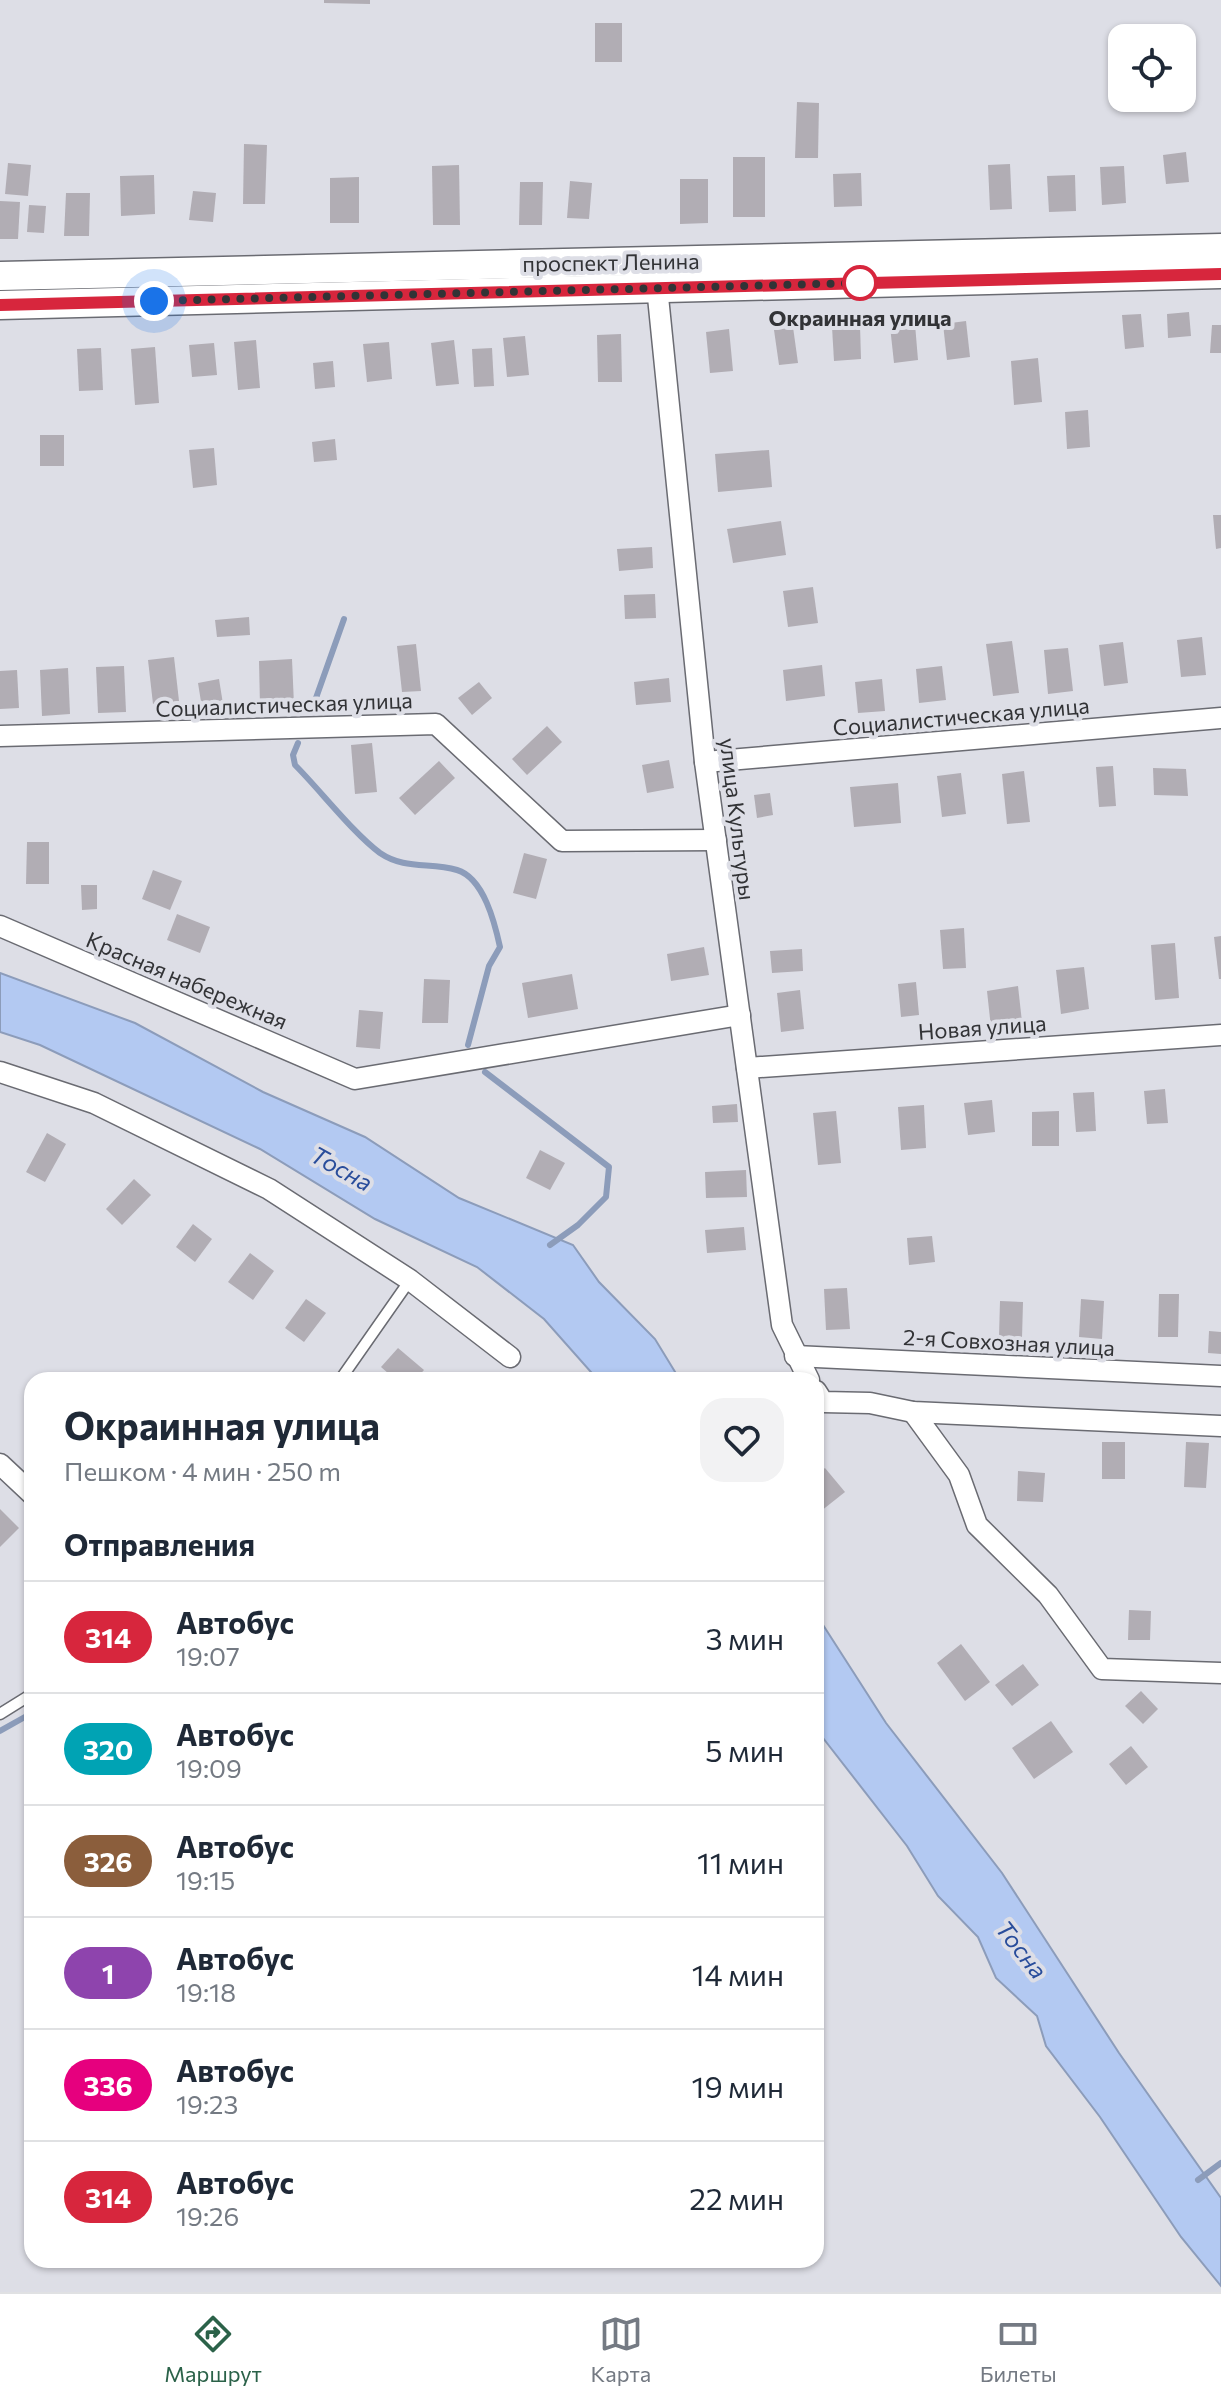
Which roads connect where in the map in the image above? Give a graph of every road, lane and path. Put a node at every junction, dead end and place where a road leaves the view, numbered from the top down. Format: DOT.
graph roads {
  1 [pos="1221,248"];
  2 [pos="1221,274"];
  3 [pos="656,275"];
  4 [pos="0,276"];
  5 [pos="0,305"];
  6 [pos="1221,718"];
  7 [pos="0,736"];
  8 [pos="705,762"];
  9 [pos="716,840"];
  10 [pos="0,926"];
  11 [pos="740,1015"];
  12 [pos="1221,1035"];
  13 [pos="747,1068"];
  14 [pos="0,1072"];
  15 [pos="410,1280"];
  16 [pos="795,1356"];
  17 [pos="510,1357"];
  18 [pos="346,1372"];
  19 [pos="805,1372"];
  20 [pos="1221,1376"];
  21 [pos="824,1402"];
  22 [pos="913,1412"];
  23 [pos="1221,1426"];
  24 [pos="0,1464"];
  25 [pos="24,1486"];
  26 [pos="1221,1673"];
  27 [pos="24,1699"];
  28 [pos="0,1714"];
  1 -- 3 [label="main road, проспект Ленина"];
  2 -- 3 [label="main road, проспект Ленина"];
  3 -- 4 [label="main road, проспект Ленина"];
  3 -- 5 [label="main road, проспект Ленина"];
  3 -- 8 [label="street, улица Культуры"];
  6 -- 8 [label="street, Социалистическая улица"];
  7 -- 9 [label="street, Социалистическая улица"];
  8 -- 9 [label="street, улица Культуры"];
  9 -- 11 [label="street, улица Культуры"];
  10 -- 11 [label="street, Красная набережная"];
  11 -- 13 [label="street, улица Культуры"];
  12 -- 13 [label="street, Новая улица"];
  13 -- 16 [label="street, улица Культуры"];
  14 -- 15 [label="street"];
  15 -- 17 [label="street"];
  15 -- 18 [label="lane"];
  16 -- 19 [label="street, улица Культуры"];
  16 -- 20 [label="street, 2-я Совхозная улица"];
  21 -- 22 [label="street"];
  22 -- 23 [label="street"];
  22 -- 26 [label="street"];
  24 -- 25 [label="street"];
  27 -- 28 [label="lane"];
}
